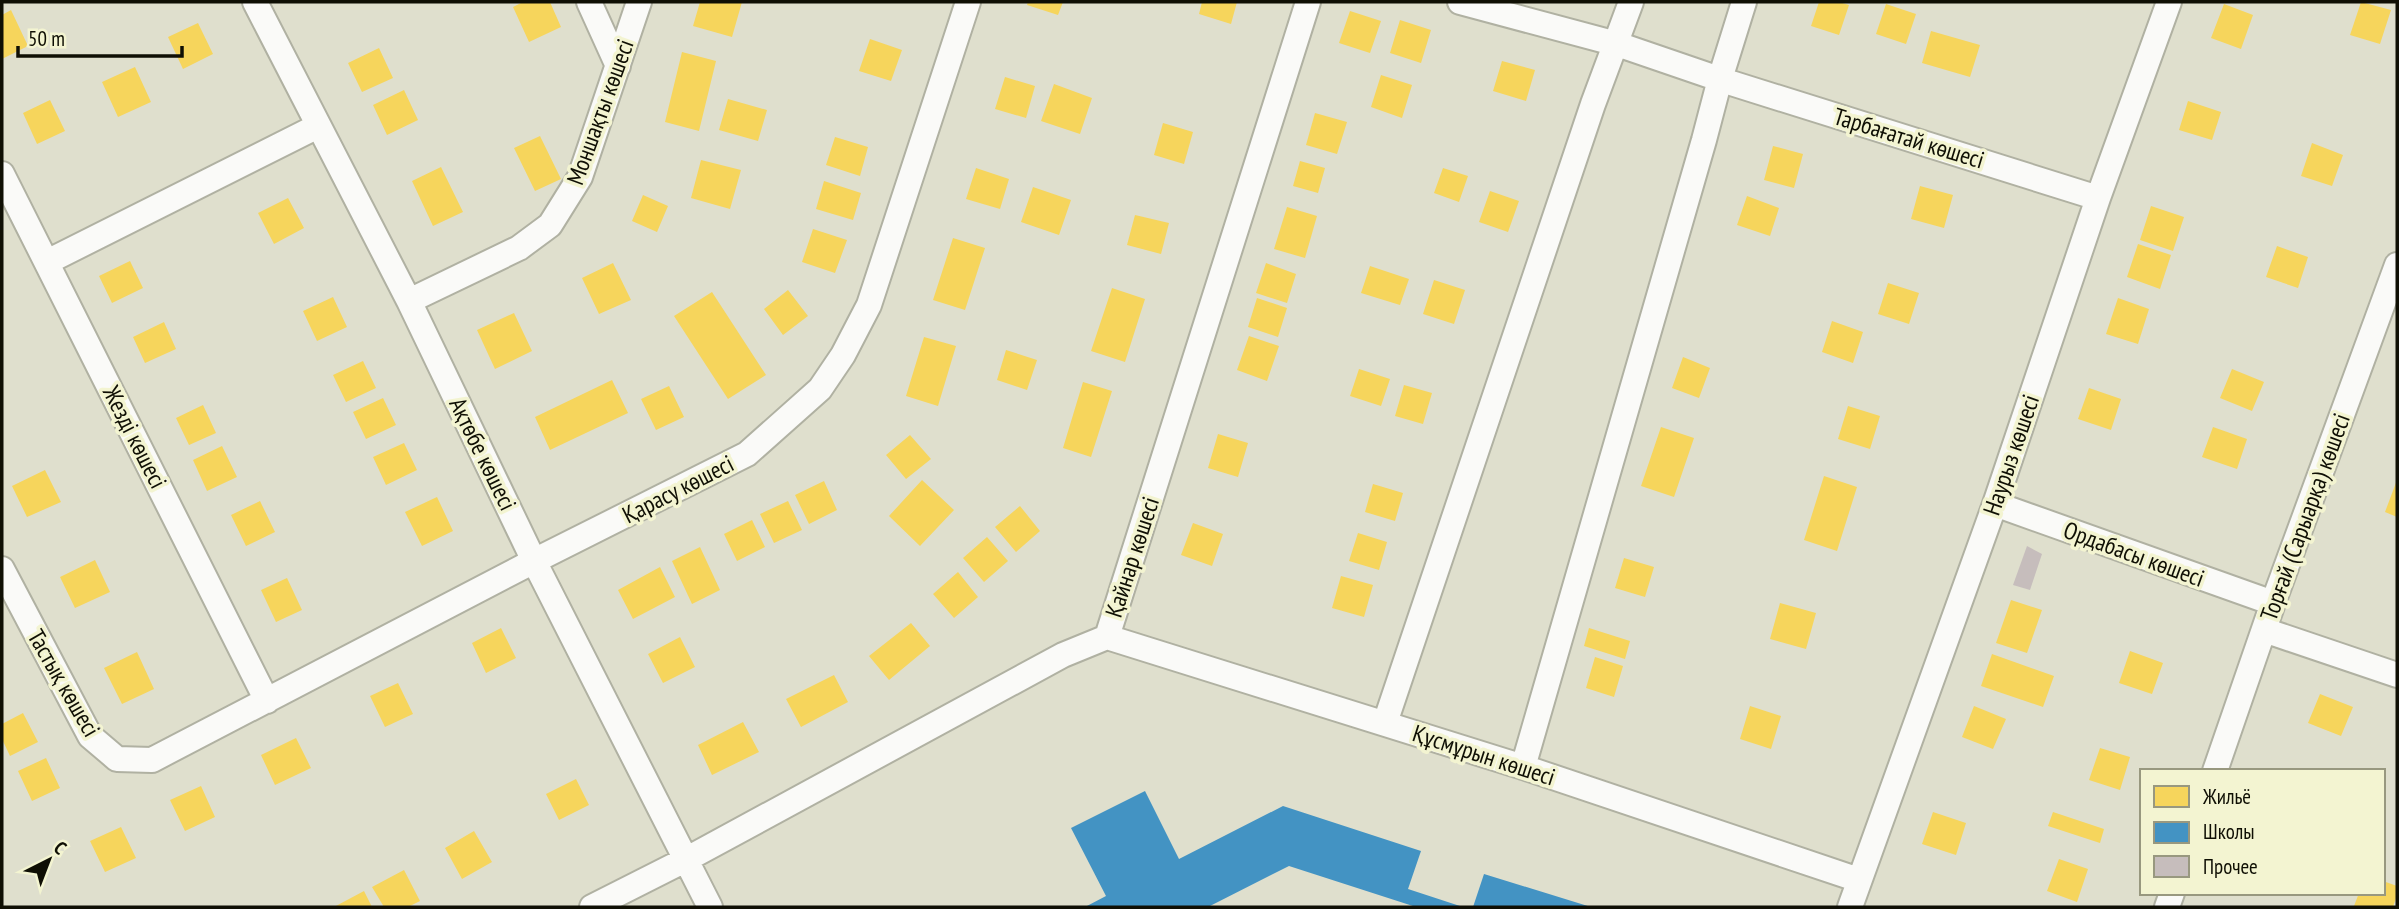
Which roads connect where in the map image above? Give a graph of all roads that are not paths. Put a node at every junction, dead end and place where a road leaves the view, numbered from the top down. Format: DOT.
graph roads {
  1 [pos="255,2"];
  2 [pos="589,2"];
  3 [pos="639,2"];
  4 [pos="968,2"];
  5 [pos="1308,2"];
  6 [pos="1460,2"];
  7 [pos="1631,2"];
  8 [pos="1744,2"];
  9 [pos="2169,2"];
  10 [pos="1617,44"];
  11 [pos="618,66"];
  12 [pos="1720,79"];
  13 [pos="318,125"];
  14 [pos="2,174"];
  15 [pos="2098,198"];
  16 [pos="47,262"];
  17 [pos="2397,265"];
  18 [pos="409,301"];
  19 [pos="1995,504"];
  20 [pos="534,561"];
  21 [pos="2,569"];
  22 [pos="2273,603"];
  23 [pos="2264,630"];
  24 [pos="1107,637"];
  25 [pos="2397,675"];
  26 [pos="267,701"];
  27 [pos="1385,723"];
  28 [pos="152,760"];
  29 [pos="1523,767"];
  30 [pos="2216,769"];
  31 [pos="687,859"];
  32 [pos="1859,880"];
  33 [pos="592,907"];
  34 [pos="710,907"];
  35 [pos="1850,907"];
  1 -- 13 [label="street, Ақтөбе көшесі"];
  2 -- 11 [label="street"];
  3 -- 11 [label="street, Моншақты көшесі"];
  4 -- 20 [label="street, Қарасу көшесі"];
  5 -- 24 [label="street, Қайнар көшесі"];
  6 -- 10 [label="street, Тарбағатай көшесі"];
  7 -- 10 [label="street"];
  8 -- 12 [label="street"];
  9 -- 15 [label="street, Наурыз көшесі"];
  10 -- 12 [label="street, Тарбағатай көшесі"];
  10 -- 27 [label="street"];
  11 -- 18 [label="street, Моншақты көшесі"];
  12 -- 15 [label="street, Тарбағатай көшесі"];
  12 -- 29 [label="street"];
  13 -- 16 [label="street"];
  13 -- 18 [label="street, Ақтөбе көшесі"];
  14 -- 16 [label="street, Жезді көшесі"];
  15 -- 19 [label="street, Наурыз көшесі"];
  16 -- 26 [label="street, Жезді көшесі"];
  17 -- 22 [label="street, Торғай (Сарыарқа) көшесі"];
  18 -- 20 [label="street, Ақтөбе көшесі"];
  19 -- 22 [label="street, Ордабасы көшесі"];
  19 -- 32 [label="street, Наурыз көшесі"];
  20 -- 26 [label="street, Қарасу көшесі"];
  20 -- 31 [label="street, Ақтөбе көшесі"];
  21 -- 28 [label="street, Тастық көшесі"];
  22 -- 23 [label="street, Торғай (Сарыарқа) көшесі"];
  23 -- 25 [label="street"];
  23 -- 30 [label="street, Торғай (Сарыарқа) көшесі"];
  24 -- 27 [label="street, Құсмұрын көшесі"];
  24 -- 31 [label="street, Қайнар көшесі"];
  26 -- 28 [label="street, Қарасу көшесі"];
  27 -- 29 [label="street, Құсмұрын көшесі"];
  29 -- 32 [label="street, Құсмұрын көшесі"];
  31 -- 33 [label="street, Қайнар көшесі"];
  31 -- 34 [label="street, Ақтөбе көшесі"];
  32 -- 35 [label="street, Наурыз көшесі"];
}
